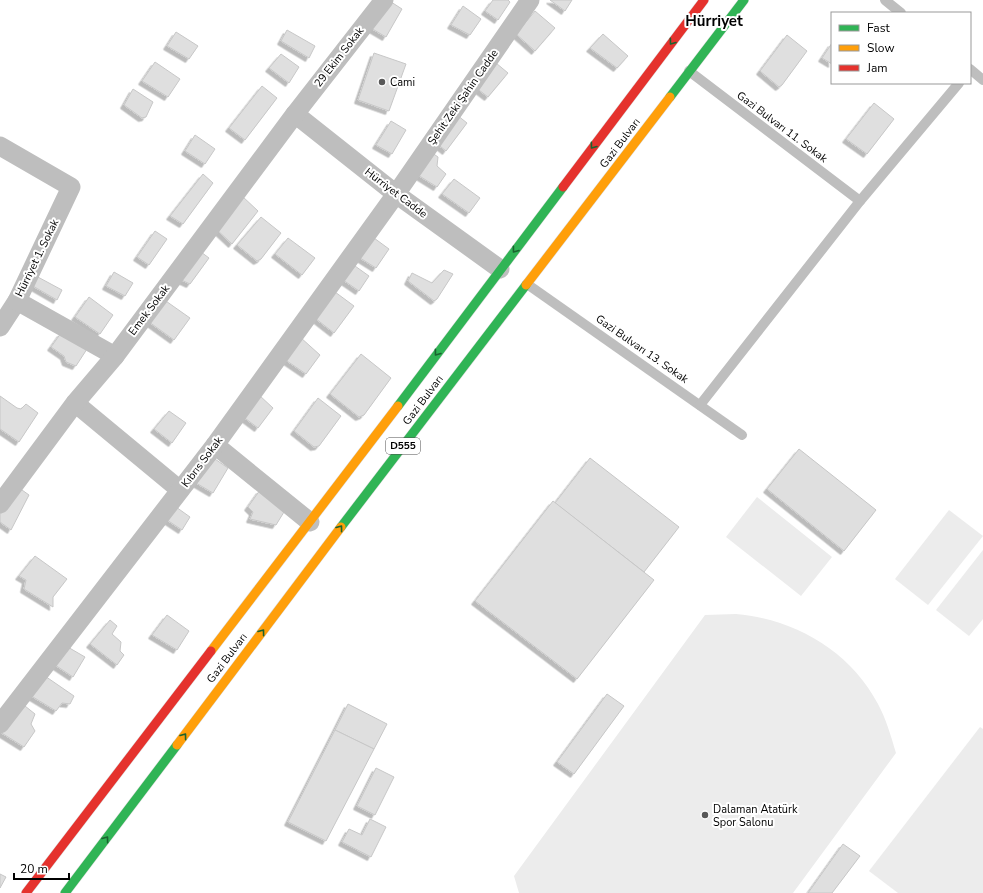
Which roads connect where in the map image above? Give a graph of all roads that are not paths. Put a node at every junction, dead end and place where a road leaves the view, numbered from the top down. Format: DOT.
graph roads {
  1 [pos="384,0"];
  2 [pos="530,0"];
  3 [pos="704,0"];
  4 [pos="744,0"];
  5 [pos="885,0"];
  6 [pos="900,12"];
  7 [pos="971,70"];
  8 [pos="689,71"];
  9 [pos="983,80"];
  10 [pos="958,84"];
  11 [pos="294,114"];
  12 [pos="0,146"];
  13 [pos="396,194"];
  14 [pos="860,201"];
  15 [pos="503,271"];
  16 [pos="524,282"];
  17 [pos="17,301"];
  18 [pos="0,327"];
  19 [pos="115,356"];
  20 [pos="75,403"];
  21 [pos="700,405"];
  22 [pos="742,434"];
  23 [pos="215,445"];
  24 [pos="180,490"];
  25 [pos="0,504"];
  26 [pos="310,522"];
  27 [pos="0,724"];
  28 [pos="26,893"];
  29 [pos="65,893"];
  1 -- 11 [label="street, 29 Ekim Sokak"];
  2 -- 13 [label="street, Şehit Zeki Şahin Cadde"];
  3 -- 15 [label="main road, Gazi Bulvarı / D555, one-way"];
  4 -- 8 [label="main road, Gazi Bulvarı / D555"];
  5 -- 6 [label="lane"];
  7 -- 9 [label="lane"];
  8 -- 14 [label="lane, Gazi Bulvarı 11. Sokak"];
  8 -- 16 [label="main road, Gazi Bulvarı / D555"];
  10 -- 14 [label="lane"];
  11 -- 13 [label="street, Hürriyet Cadde"];
  11 -- 19 [label="street, Emek Sokak"];
  12 -- 17 [label="street, Hürriyet 1. Sokak"];
  13 -- 15 [label="street, Hürriyet Cadde"];
  13 -- 23 [label="street, Kıbrıs Sokak"];
  14 -- 21 [label="lane"];
  15 -- 26 [label="main road, Gazi Bulvarı / D555, one-way"];
  16 -- 21 [label="lane, Gazi Bulvarı 13. Sokak"];
  29 -- 16 [label="main road, Gazi Bulvarı / D555, one-way"];
  17 -- 18 [label="street, Hürriyet 1. Sokak"];
  17 -- 19 [label="street"];
  19 -- 20 [label="street, Emek Sokak"];
  20 -- 24 [label="street"];
  20 -- 25 [label="street, Emek Sokak"];
  21 -- 22 [label="lane, Gazi Bulvarı 13. Sokak"];
  23 -- 24 [label="street, Kıbrıs Sokak"];
  23 -- 26 [label="street"];
  24 -- 27 [label="street, Kıbrıs Sokak"];
  26 -- 28 [label="main road, Gazi Bulvarı / D555"];
}
